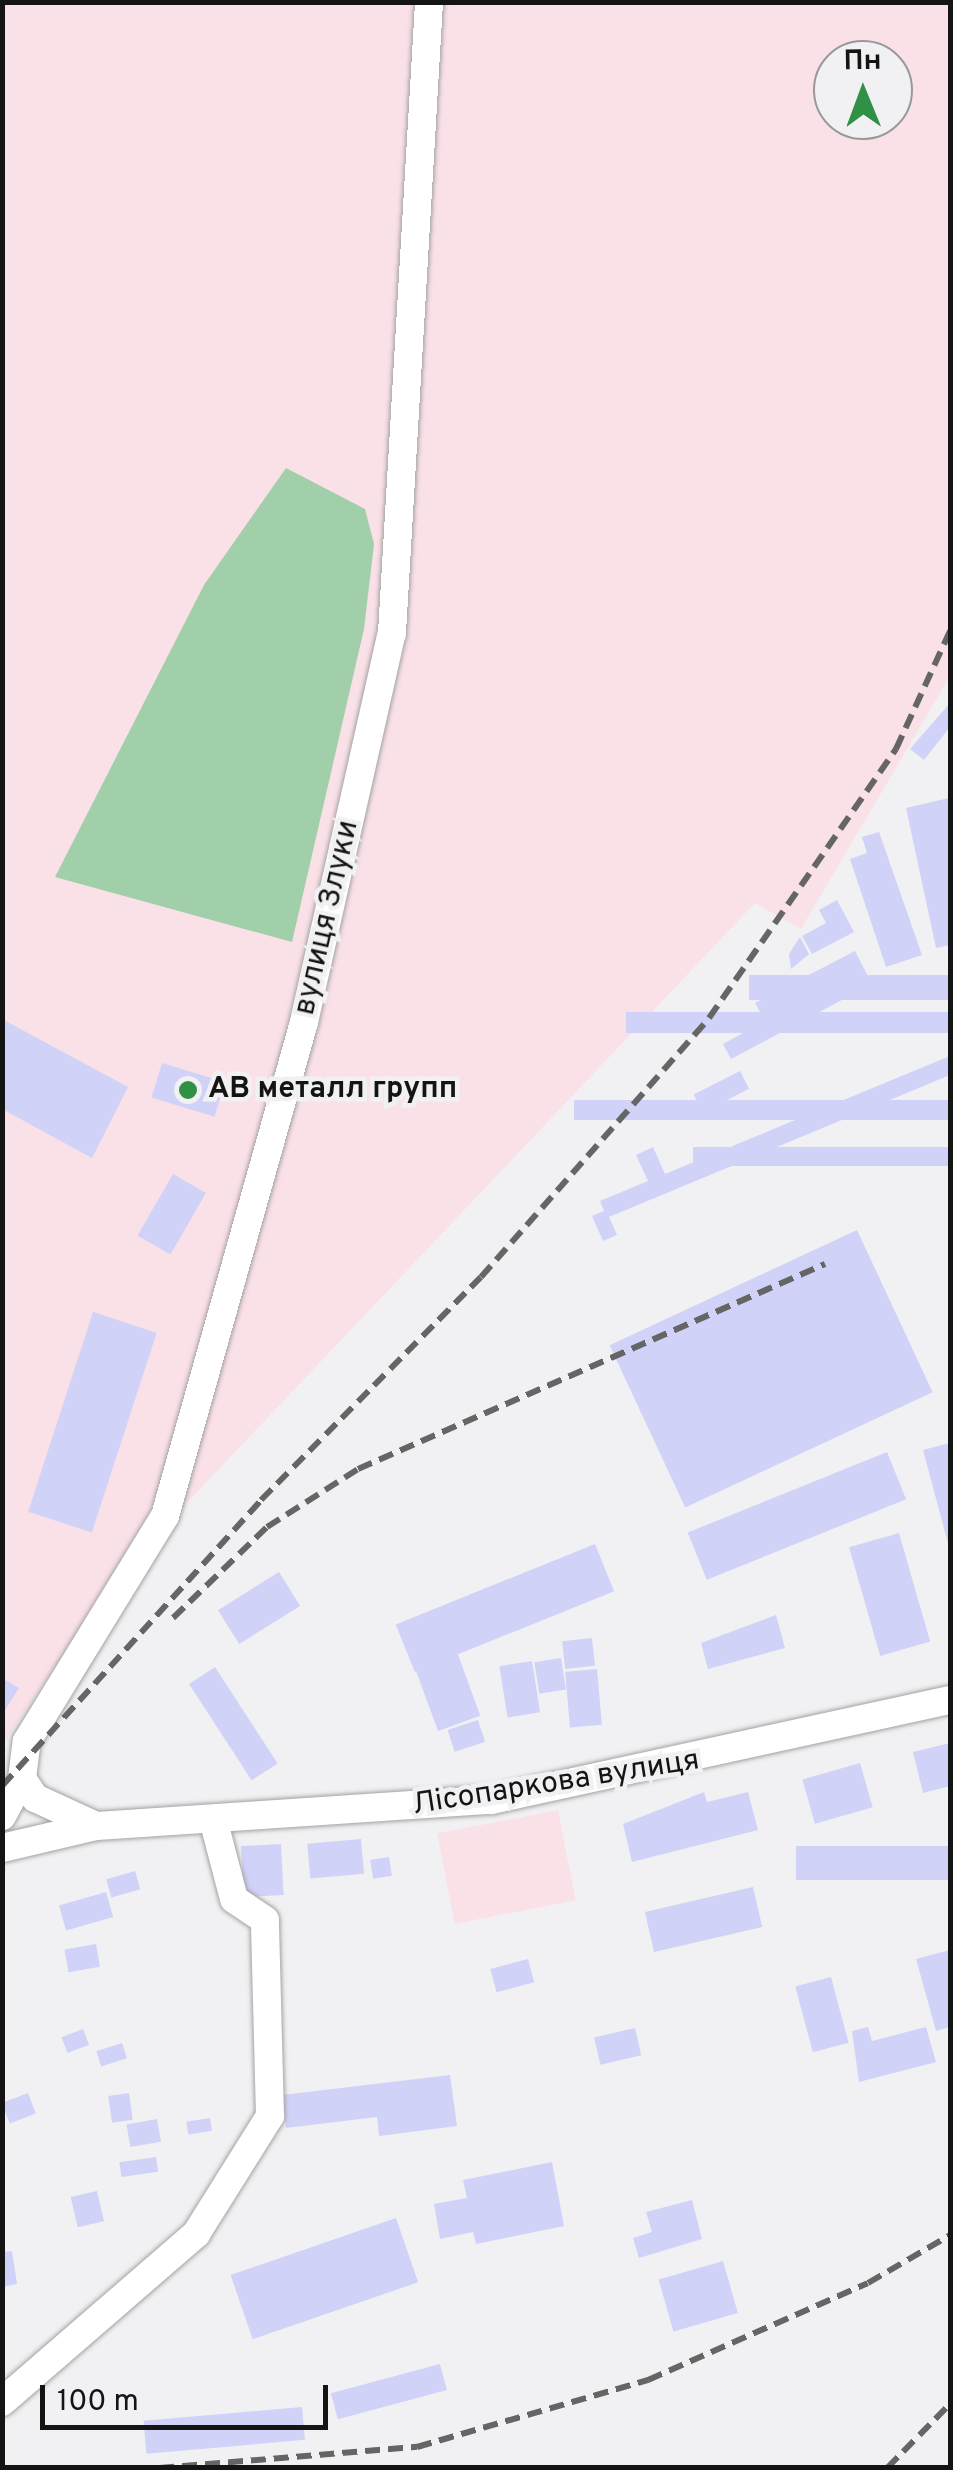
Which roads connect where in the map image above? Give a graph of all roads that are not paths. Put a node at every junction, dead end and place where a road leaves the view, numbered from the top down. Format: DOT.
graph roads {
  1 [pos="429,2"];
  2 [pos="950,1700"];
  3 [pos="22,1780"];
  4 [pos="2,1816"];
  5 [pos="214,1823"];
  6 [pos="96,1826"];
  7 [pos="12,1845"];
  8 [pos="2,2402"];
  1 -- 3 [label="street, вулиця Злуки"];
  2 -- 5 [label="street, Лісопаркова вулиця"];
  3 -- 4 [label="street, вулиця Злуки"];
  3 -- 6 [label="street, Лісопаркова вулиця"];
  5 -- 6 [label="street, Лісопаркова вулиця"];
  5 -- 8 [label="street"];
  6 -- 7 [label="street, Лісопаркова вулиця"];
}
